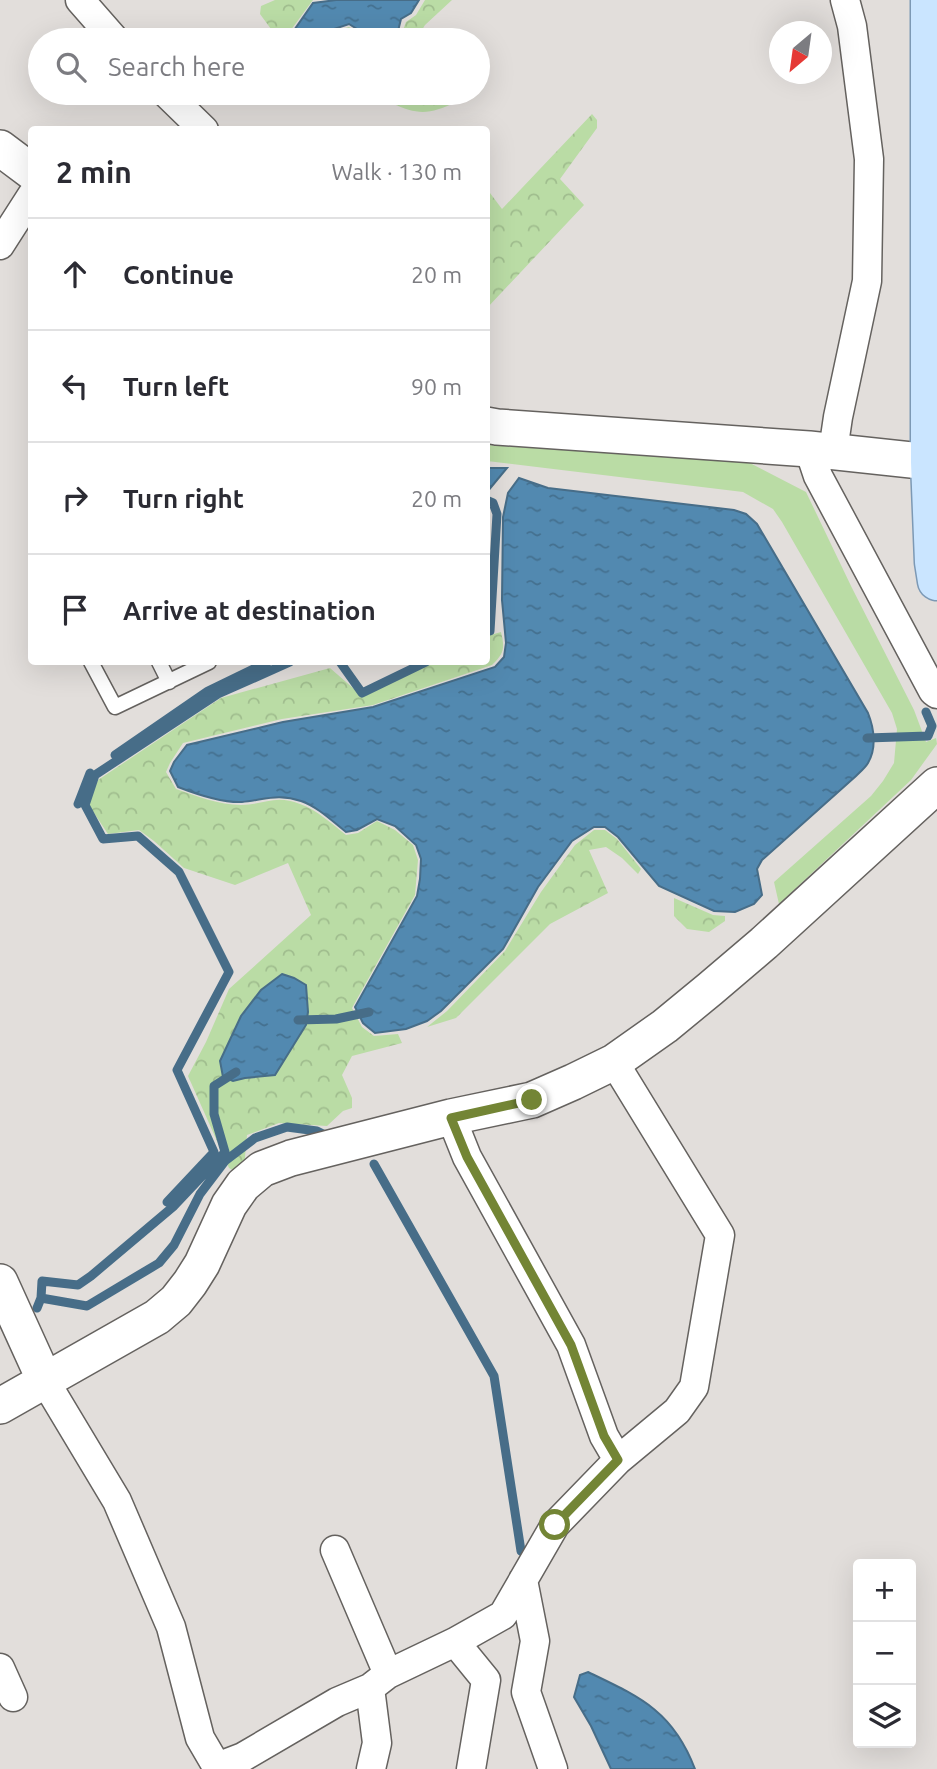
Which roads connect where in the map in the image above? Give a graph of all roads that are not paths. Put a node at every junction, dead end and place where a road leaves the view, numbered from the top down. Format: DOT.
graph roads {
  1 [pos="80,0"];
  2 [pos="845,0"];
  3 [pos="930,0"];
  4 [pos="104,28"];
  5 [pos="178,105"];
  6 [pos="200,126"];
  7 [pos="0,148"];
  8 [pos="28,170"];
  9 [pos="28,201"];
  10 [pos="0,245"];
  11 [pos="933,258"];
  12 [pos="933,361"];
  13 [pos="490,426"];
  14 [pos="821,450"];
  15 [pos="930,462"];
  16 [pos="937,581"];
  17 [pos="93,665"];
  18 [pos="160,665"];
  19 [pos="203,665"];
  20 [pos="169,682"];
  21 [pos="937,694"];
  22 [pos="937,785"];
  23 [pos="614,1062"];
  24 [pos="451,1118"];
  25 [pos="0,1282"];
  26 [pos="45,1381"];
  27 [pos="0,1406"];
  28 [pos="618,1460"];
  29 [pos="335,1550"];
  30 [pos="523,1580"];
  31 [pos="455,1642"];
  32 [pos="0,1668"];
  33 [pos="379,1681"];
  34 [pos="13,1697"];
  35 [pos="216,1768"];
  36 [pos="371,1769"];
  37 [pos="471,1769"];
  38 [pos="553,1769"];
  1 -- 4 [label="street"];
  2 -- 14 [label="street"];
  3 -- 11 [label="main road"];
  5 -- 6 [label="street"];
  7 -- 8 [label="street"];
  9 -- 10 [label="street"];
  11 -- 12 [label="main road"];
  12 -- 15 [label="main road"];
  13 -- 14 [label="street"];
  14 -- 15 [label="street"];
  14 -- 21 [label="street"];
  15 -- 16 [label="main road"];
  17 -- 20 [label="lane"];
  18 -- 20 [label="lane"];
  19 -- 20 [label="lane"];
  22 -- 23 [label="street"];
  23 -- 24 [label="street"];
  23 -- 28 [label="street"];
  24 -- 26 [label="street"];
  24 -- 28 [label="street"];
  25 -- 26 [label="street"];
  26 -- 27 [label="street"];
  26 -- 35 [label="street"];
  28 -- 30 [label="street"];
  29 -- 33 [label="street"];
  30 -- 31 [label="street"];
  30 -- 38 [label="street"];
  31 -- 33 [label="street"];
  31 -- 37 [label="street"];
  32 -- 34 [label="street"];
  33 -- 35 [label="street"];
  33 -- 36 [label="street"];
}
